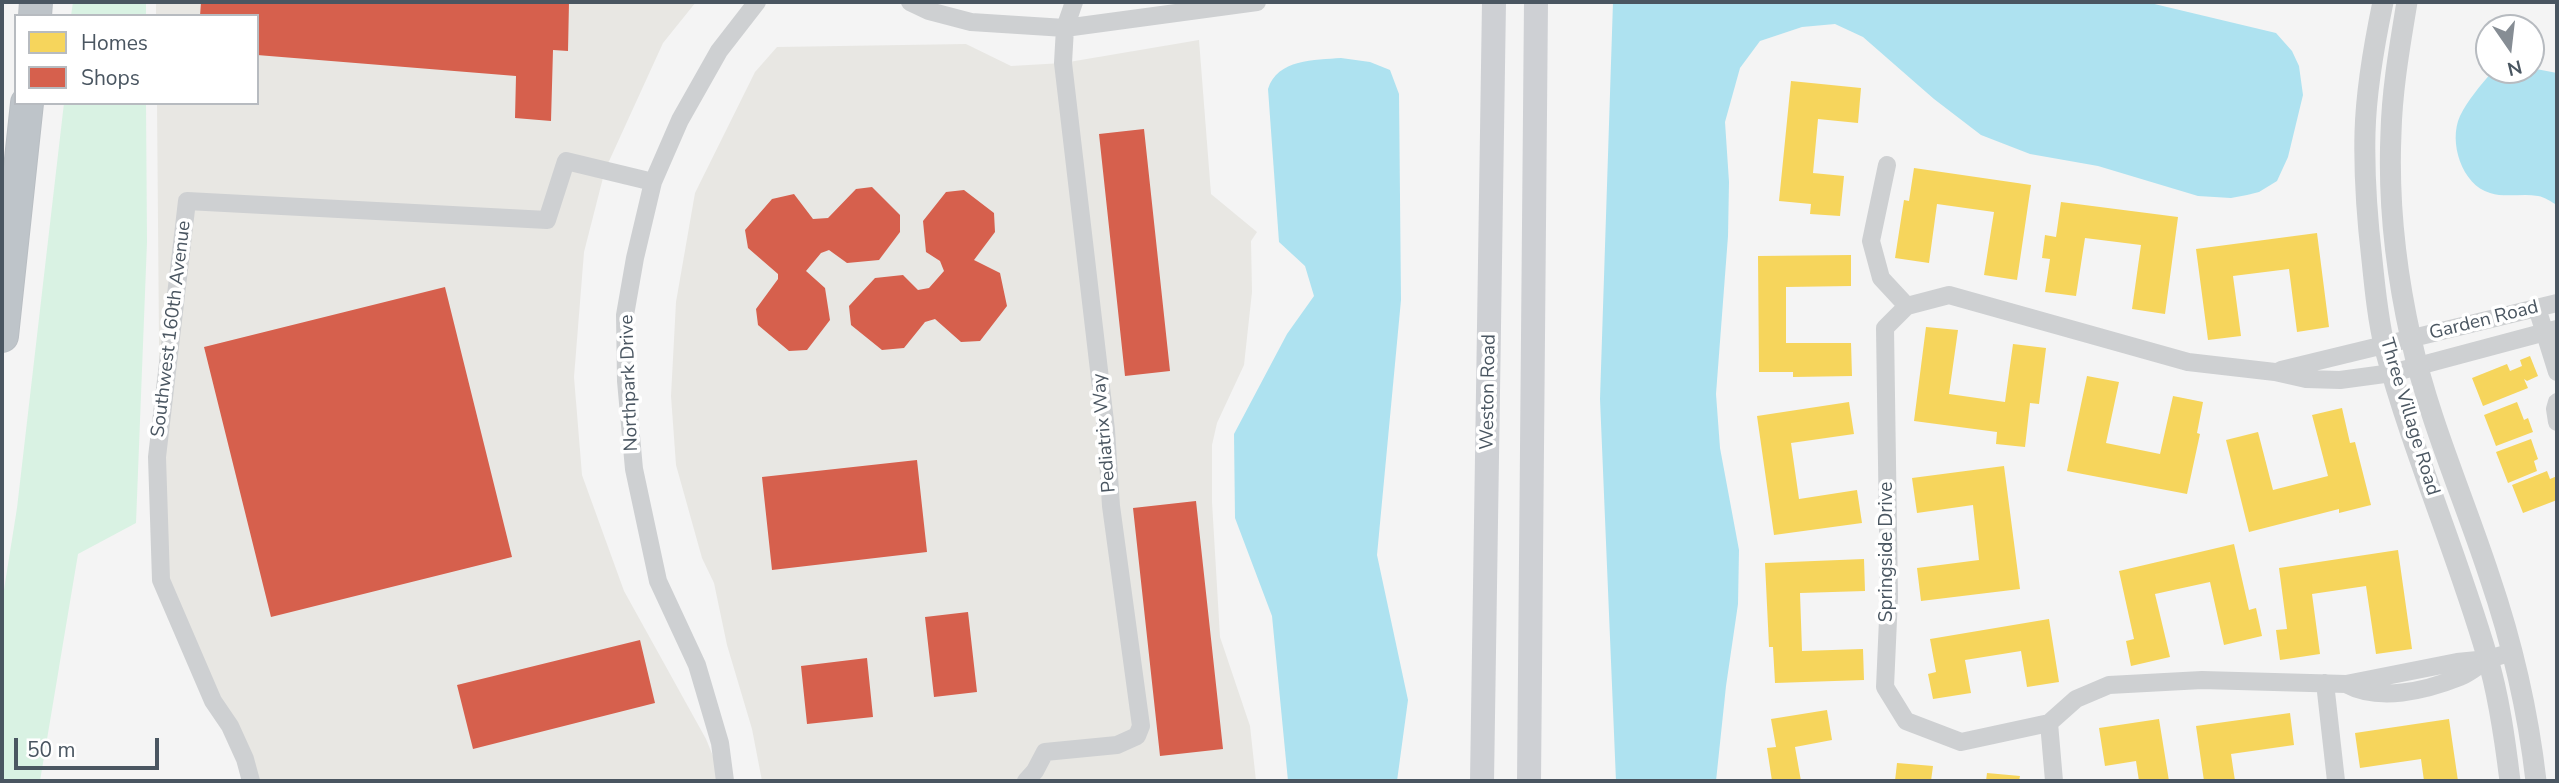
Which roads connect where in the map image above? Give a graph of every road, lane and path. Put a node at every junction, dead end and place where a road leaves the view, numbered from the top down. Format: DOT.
graph roads {
  1 [pos="757,2"];
  2 [pos="910,2"];
  3 [pos="1074,2"];
  4 [pos="1257,2"];
  5 [pos="1494,2"];
  6 [pos="1536,2"];
  7 [pos="2383,2"];
  8 [pos="2407,2"];
  9 [pos="1065,28"];
  10 [pos="27,105"];
  11 [pos="1887,165"];
  12 [pos="653,182"];
  13 [pos="2557,303"];
  14 [pos="1908,306"];
  15 [pos="2537,308"];
  16 [pos="2551,332"];
  17 [pos="2,336"];
  18 [pos="2411,340"];
  19 [pos="2384,346"];
  20 [pos="2419,367"];
  21 [pos="2274,372"];
  22 [pos="2557,372"];
  23 [pos="2392,373"];
  24 [pos="2557,402"];
  25 [pos="2557,422"];
  26 [pos="2513,652"];
  27 [pos="2488,659"];
  28 [pos="2325,683"];
  29 [pos="2049,723"];
  30 [pos="251,781"];
  31 [pos="725,781"];
  32 [pos="1026,781"];
  33 [pos="1482,781"];
  34 [pos="1529,781"];
  35 [pos="2054,781"];
  36 [pos="2336,781"];
  37 [pos="2510,781"];
  38 [pos="2536,781"];
  1 -- 12 [label="street, Northpark Drive"];
  2 -- 9 [label="street"];
  3 -- 9 [label="street, Pediatrix Way"];
  4 -- 9 [label="street"];
  5 -- 33 [label="main road, Weston Road"];
  6 -- 34 [label="main road"];
  7 -- 19 [label="street, Three Village Road"];
  8 -- 18 [label="street, Three Village Road"];
  9 -- 32 [label="street, Pediatrix Way"];
  10 -- 17 [label="highway"];
  11 -- 14 [label="street"];
  12 -- 30 [label="street, Southwest 160th Avenue"];
  12 -- 31 [label="street, Northpark Drive"];
  13 -- 15 [label="street, Garden Road"];
  14 -- 21 [label="street"];
  14 -- 29 [label="street, Springside Drive"];
  15 -- 16 [label="street"];
  15 -- 18 [label="street, Garden Road"];
  16 -- 20 [label="street, Garden Road"];
  16 -- 22 [label="street"];
  18 -- 19 [label="street"];
  18 -- 20 [label="street, Three Village Road"];
  19 -- 21 [label="street"];
  19 -- 23 [label="street, Three Village Road"];
  20 -- 23 [label="street"];
  20 -- 26 [label="street, Three Village Road"];
  21 -- 23 [label="street"];
  23 -- 27 [label="street, Three Village Road"];
  24 -- 25 [label="street"];
  26 -- 27 [label="street, Springside Drive"];
  26 -- 38 [label="street, Three Village Road"];
  27 -- 28 [label="street, Springside Drive"];
  27 -- 37 [label="street, Three Village Road"];
  28 -- 29 [label="street, Springside Drive"];
  28 -- 36 [label="street"];
  29 -- 35 [label="street"];
}
